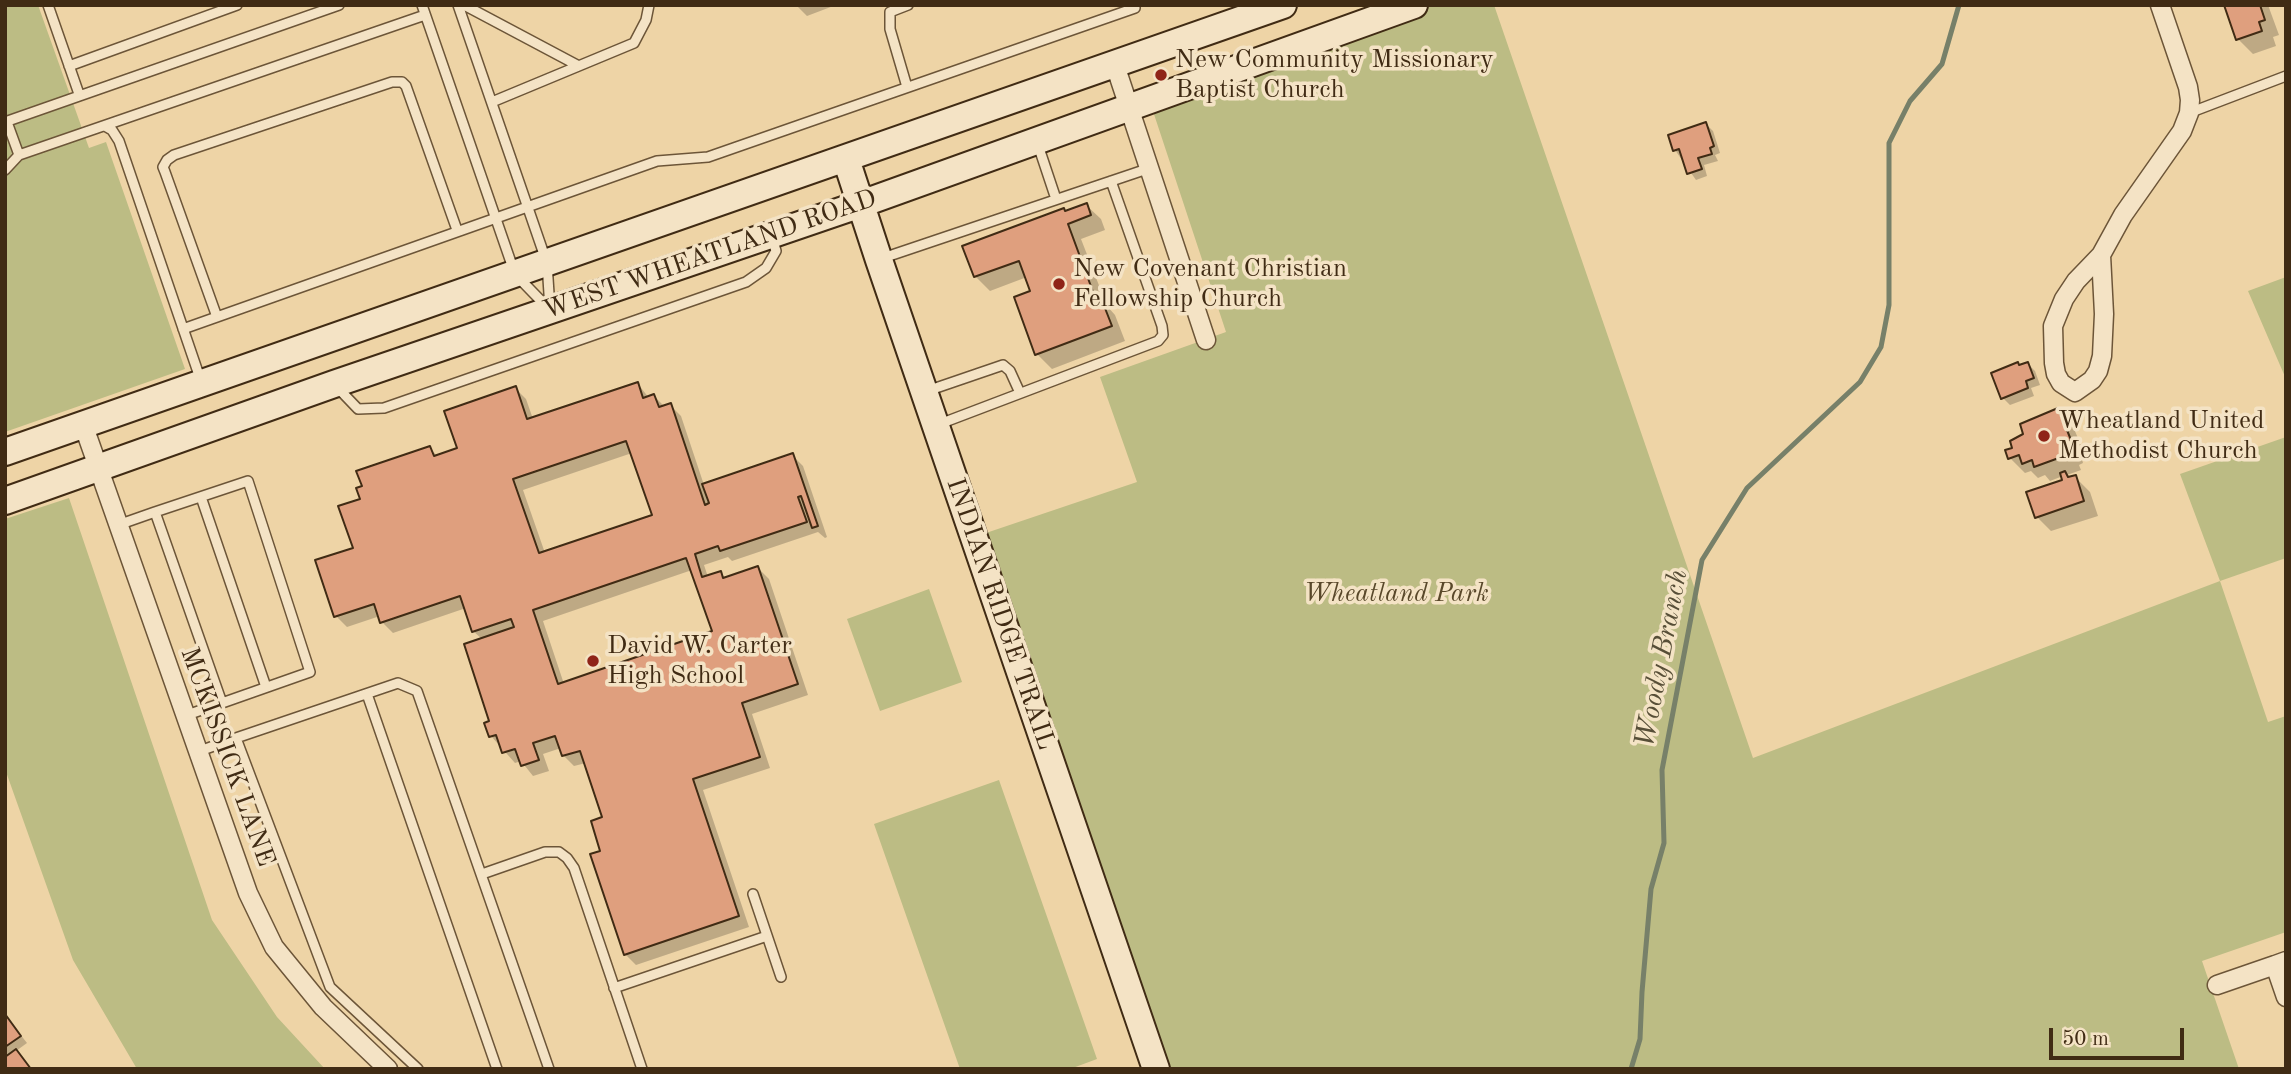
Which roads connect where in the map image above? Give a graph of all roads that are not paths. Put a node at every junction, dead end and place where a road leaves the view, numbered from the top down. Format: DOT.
graph roads {
  1 [pos="48,5"];
  2 [pos="237,5"];
  3 [pos="339,5"];
  4 [pos="458,5"];
  5 [pos="464,5"];
  6 [pos="649,5"];
  7 [pos="908,5"];
  8 [pos="1134,5"];
  9 [pos="1283,5"];
  10 [pos="1414,5"];
  11 [pos="2160,5"];
  12 [pos="424,10"];
  13 [pos="577,65"];
  14 [pos="1115,65"];
  15 [pos="69,66"];
  16 [pos="2286,76"];
  17 [pos="907,87"];
  18 [pos="79,94"];
  19 [pos="492,102"];
  20 [pos="1130,106"];
  21 [pos="2189,113"];
  22 [pos="6,122"];
  23 [pos="105,126"];
  24 [pos="1037,140"];
  25 [pos="19,155"];
  26 [pos="846,159"];
  27 [pos="1150,168"];
  28 [pos="5,170"];
  29 [pos="1111,181"];
  30 [pos="1056,200"];
  31 [pos="861,204"];
  32 [pos="527,205"];
  33 [pos="495,217"];
  34 [pos="457,230"];
  35 [pos="771,235"];
  36 [pos="2101,255"];
  37 [pos="879,260"];
  38 [pos="547,263"];
  39 [pos="514,274"];
  40 [pos="550,310"];
  41 [pos="218,317"];
  42 [pos="183,329"];
  43 [pos="1206,340"];
  44 [pos="318,342"];
  45 [pos="202,383"];
  46 [pos="334,384"];
  47 [pos="924,392"];
  48 [pos="1020,393"];
  49 [pos="83,424"];
  50 [pos="936,425"];
  51 [pos="5,452"];
  52 [pos="99,469"];
  53 [pos="201,497"];
  54 [pos="5,501"];
  55 [pos="155,512"];
  56 [pos="118,525"];
  57 [pos="266,687"];
  58 [pos="367,694"];
  59 [pos="222,703"];
  60 [pos="184,716"];
  61 [pos="236,738"];
  62 [pos="197,752"];
  63 [pos="482,874"];
  64 [pos="752,894"];
  65 [pos="768,936"];
  66 [pos="2280,963"];
  67 [pos="781,977"];
  68 [pos="2217,985"];
  69 [pos="614,988"];
  70 [pos="2286,997"];
  71 [pos="388,1069"];
  72 [pos="418,1069"];
  73 [pos="497,1069"];
  74 [pos="549,1069"];
  75 [pos="642,1069"];
  76 [pos="1156,1069"];
  1 -- 15 [label="lane"];
  2 -- 15 [label="lane"];
  3 -- 18 [label="lane"];
  4 -- 19 [label="lane"];
  5 -- 13 [label="lane"];
  6 -- 13 [label="lane"];
  7 -- 17 [label="lane"];
  8 -- 17 [label="lane"];
  9 -- 14 [label="main road, WEST WHEATLAND ROAD"];
  10 -- 20 [label="main road, WEST WHEATLAND ROAD"];
  11 -- 21 [label="street"];
  12 -- 23 [label="lane"];
  12 -- 33 [label="lane"];
  13 -- 19 [label="lane"];
  14 -- 20 [label="street"];
  14 -- 26 [label="main road, WEST WHEATLAND ROAD"];
  15 -- 18 [label="lane"];
  16 -- 21 [label="lane"];
  17 -- 32 [label="lane"];
  18 -- 22 [label="lane"];
  19 -- 32 [label="lane"];
  20 -- 24 [label="main road, WEST WHEATLAND ROAD"];
  20 -- 27 [label="street"];
  21 -- 36 [label="street"];
  22 -- 25 [label="lane"];
  23 -- 25 [label="lane"];
  23 -- 42 [label="lane"];
  24 -- 30 [label="lane"];
  24 -- 31 [label="main road, WEST WHEATLAND ROAD"];
  25 -- 28 [label="lane"];
  26 -- 31 [label="main road, INDIAN RIDGE TRAIL"];
  26 -- 38 [label="main road, WEST WHEATLAND ROAD"];
  27 -- 29 [label="lane"];
  27 -- 43 [label="street"];
  29 -- 30 [label="lane"];
  29 -- 48 [label="lane"];
  30 -- 37 [label="lane"];
  31 -- 35 [label="main road, WEST WHEATLAND ROAD"];
  31 -- 37 [label="main road, INDIAN RIDGE TRAIL"];
  32 -- 33 [label="lane"];
  32 -- 38 [label="lane"];
  33 -- 34 [label="lane"];
  33 -- 39 [label="lane"];
  34 -- 41 [label="lane"];
  34 -- 41 [label="lane"];
  35 -- 40 [label="main road, WEST WHEATLAND ROAD"];
  35 -- 46 [label="lane"];
  36 -- 36 [label="street"];
  37 -- 47 [label="main road, INDIAN RIDGE TRAIL"];
  38 -- 39 [label="main road, WEST WHEATLAND ROAD"];
  38 -- 40 [label="lane"];
  39 -- 40 [label="lane"];
  39 -- 44 [label="main road, WEST WHEATLAND ROAD"];
  40 -- 46 [label="main road, WEST WHEATLAND ROAD"];
  41 -- 42 [label="lane"];
  42 -- 45 [label="lane"];
  44 -- 45 [label="main road, WEST WHEATLAND ROAD"];
  44 -- 46 [label="main road"];
  45 -- 49 [label="main road, WEST WHEATLAND ROAD"];
  46 -- 52 [label="main road, WEST WHEATLAND ROAD"];
  47 -- 48 [label="lane"];
  47 -- 50 [label="main road, INDIAN RIDGE TRAIL"];
  48 -- 50 [label="lane"];
  49 -- 51 [label="main road, WEST WHEATLAND ROAD"];
  49 -- 52 [label="street, MCKISSICK LANE"];
  50 -- 76 [label="main road, INDIAN RIDGE TRAIL"];
  52 -- 54 [label="main road, WEST WHEATLAND ROAD"];
  52 -- 56 [label="street, MCKISSICK LANE"];
  53 -- 55 [label="lane"];
  53 -- 57 [label="lane"];
  53 -- 57 [label="lane"];
  55 -- 56 [label="lane"];
  55 -- 59 [label="lane"];
  56 -- 60 [label="street, MCKISSICK LANE"];
  57 -- 59 [label="lane"];
  58 -- 61 [label="lane"];
  58 -- 63 [label="lane"];
  58 -- 73 [label="lane"];
  59 -- 60 [label="lane"];
  60 -- 62 [label="street, MCKISSICK LANE"];
  61 -- 62 [label="lane"];
  61 -- 72 [label="lane"];
  62 -- 71 [label="street, MCKISSICK LANE"];
  63 -- 69 [label="lane"];
  63 -- 74 [label="lane"];
  64 -- 65 [label="lane"];
  65 -- 67 [label="lane"];
  65 -- 69 [label="lane"];
  66 -- 68 [label="street"];
  66 -- 70 [label="street"];
  69 -- 75 [label="lane"];
}
